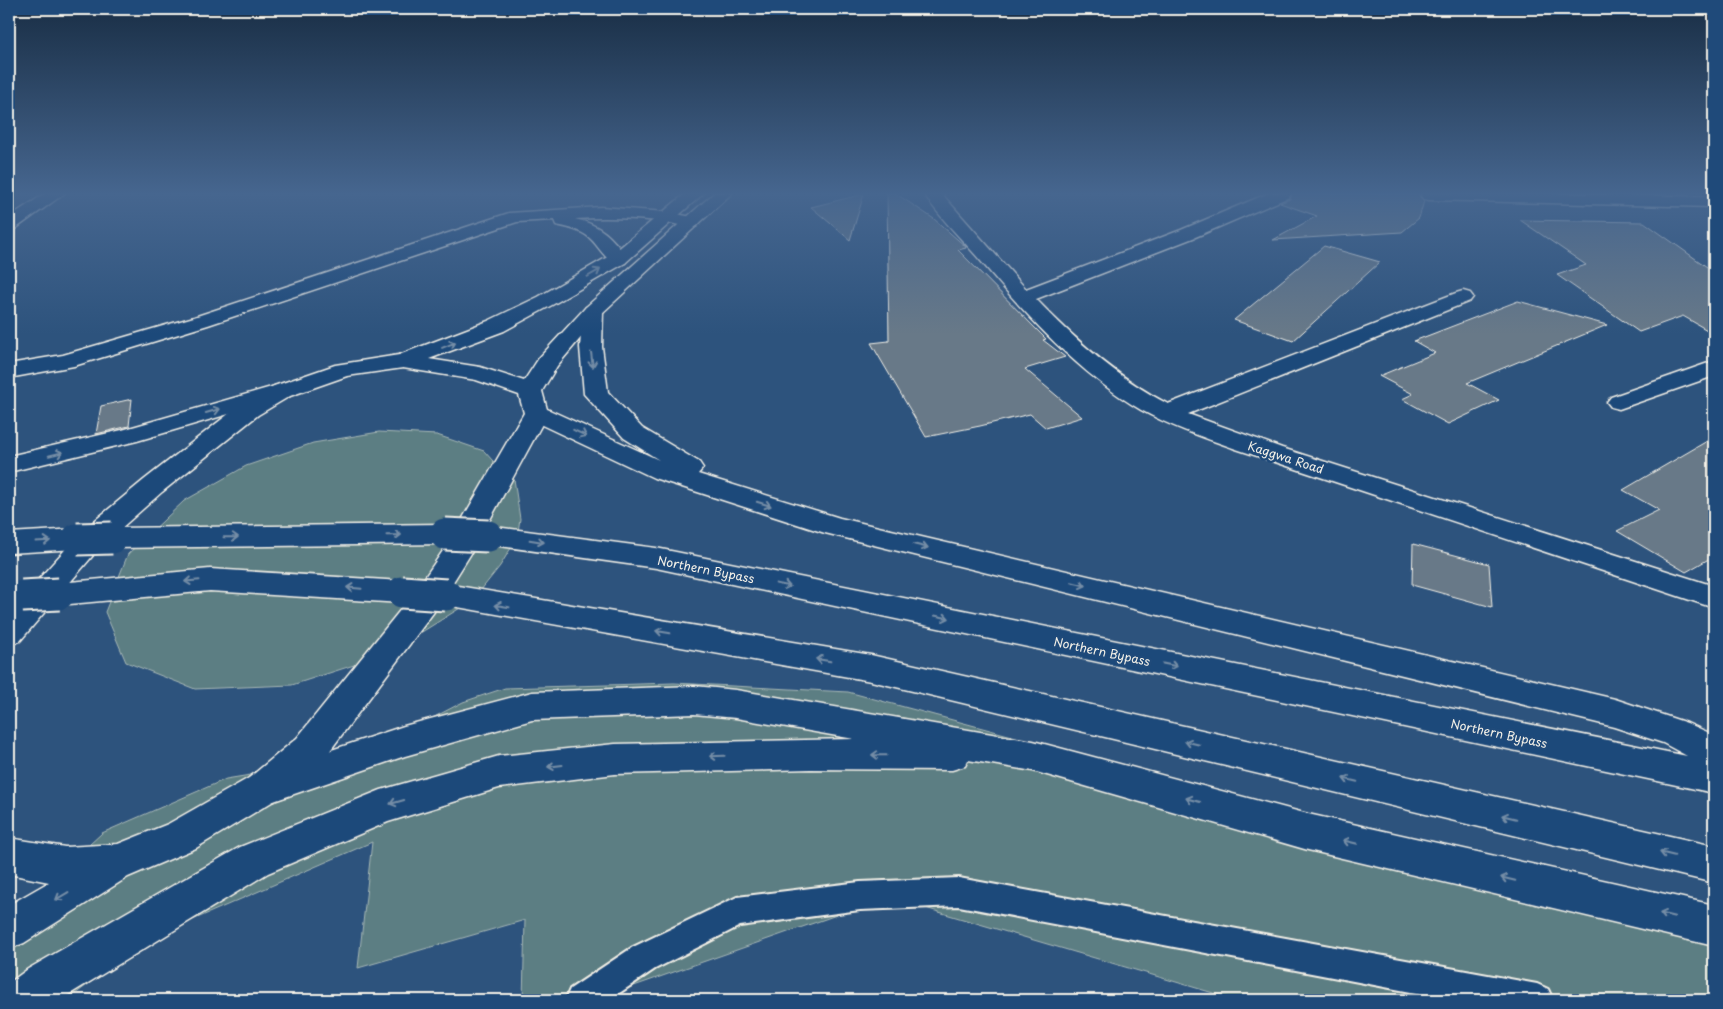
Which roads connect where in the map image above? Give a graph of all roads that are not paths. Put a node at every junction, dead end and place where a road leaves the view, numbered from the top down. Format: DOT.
graph roads {
  1 [pos="445,240"];
  2 [pos="603,240"];
  3 [pos="640,240"];
  4 [pos="671,240"];
  5 [pos="973,240"];
  6 [pos="1171,240"];
  7 [pos="618,259"];
  8 [pos="1023,297"];
  9 [pos="1463,297"];
  10 [pos="593,311"];
  11 [pos="403,361"];
  12 [pos="1714,368"];
  13 [pos="9,372"];
  14 [pos="282,391"];
  15 [pos="533,402"];
  16 [pos="1618,402"];
  17 [pos="1168,413"];
  18 [pos="9,464"];
  19 [pos="731,493"];
  20 [pos="9,543"];
  21 [pos="15,596"];
  22 [pos="1714,597"];
  23 [pos="9,633"];
  24 [pos="1714,752"];
  25 [pos="1033,756"];
  26 [pos="1714,777"];
  27 [pos="262,788"];
  28 [pos="9,856"];
  29 [pos="119,862"];
  30 [pos="1714,865"];
  31 [pos="1714,926"];
  32 [pos="9,928"];
  33 [pos="22,1000"];
  34 [pos="581,1000"];
  35 [pos="1537,1000"];
  1 -- 13 [label="main road"];
  2 -- 7 [label="main road"];
  3 -- 7 [label="main road"];
  4 -- 10 [label="main road"];
  5 -- 8 [label="main road, Kaggwa Road"];
  6 -- 8 [label="main road"];
  11 -- 7 [label="main road, one-way"];
  8 -- 17 [label="main road, Kaggwa Road"];
  9 -- 17 [label="main road"];
  10 -- 15 [label="main road"];
  10 -- 19 [label="main road, one-way"];
  11 -- 14 [label="main road"];
  11 -- 15 [label="main road"];
  12 -- 16 [label="main road"];
  18 -- 14 [label="main road, one-way"];
  14 -- 23 [label="main road"];
  15 -- 19 [label="main road, one-way"];
  15 -- 27 [label="main road"];
  17 -- 22 [label="main road, Kaggwa Road"];
  19 -- 24 [label="main road, one-way"];
  20 -- 26 [label="main road, Northern Bypass, one-way, bridge"];
  30 -- 21 [label="main road, one-way, bridge"];
  25 -- 27 [label="main road"];
  31 -- 25 [label="main road, one-way"];
  25 -- 33 [label="main road, one-way"];
  27 -- 29 [label="main road"];
  28 -- 29 [label="main road"];
  29 -- 32 [label="main road, one-way"];
  34 -- 35 [label="lane"];
}
